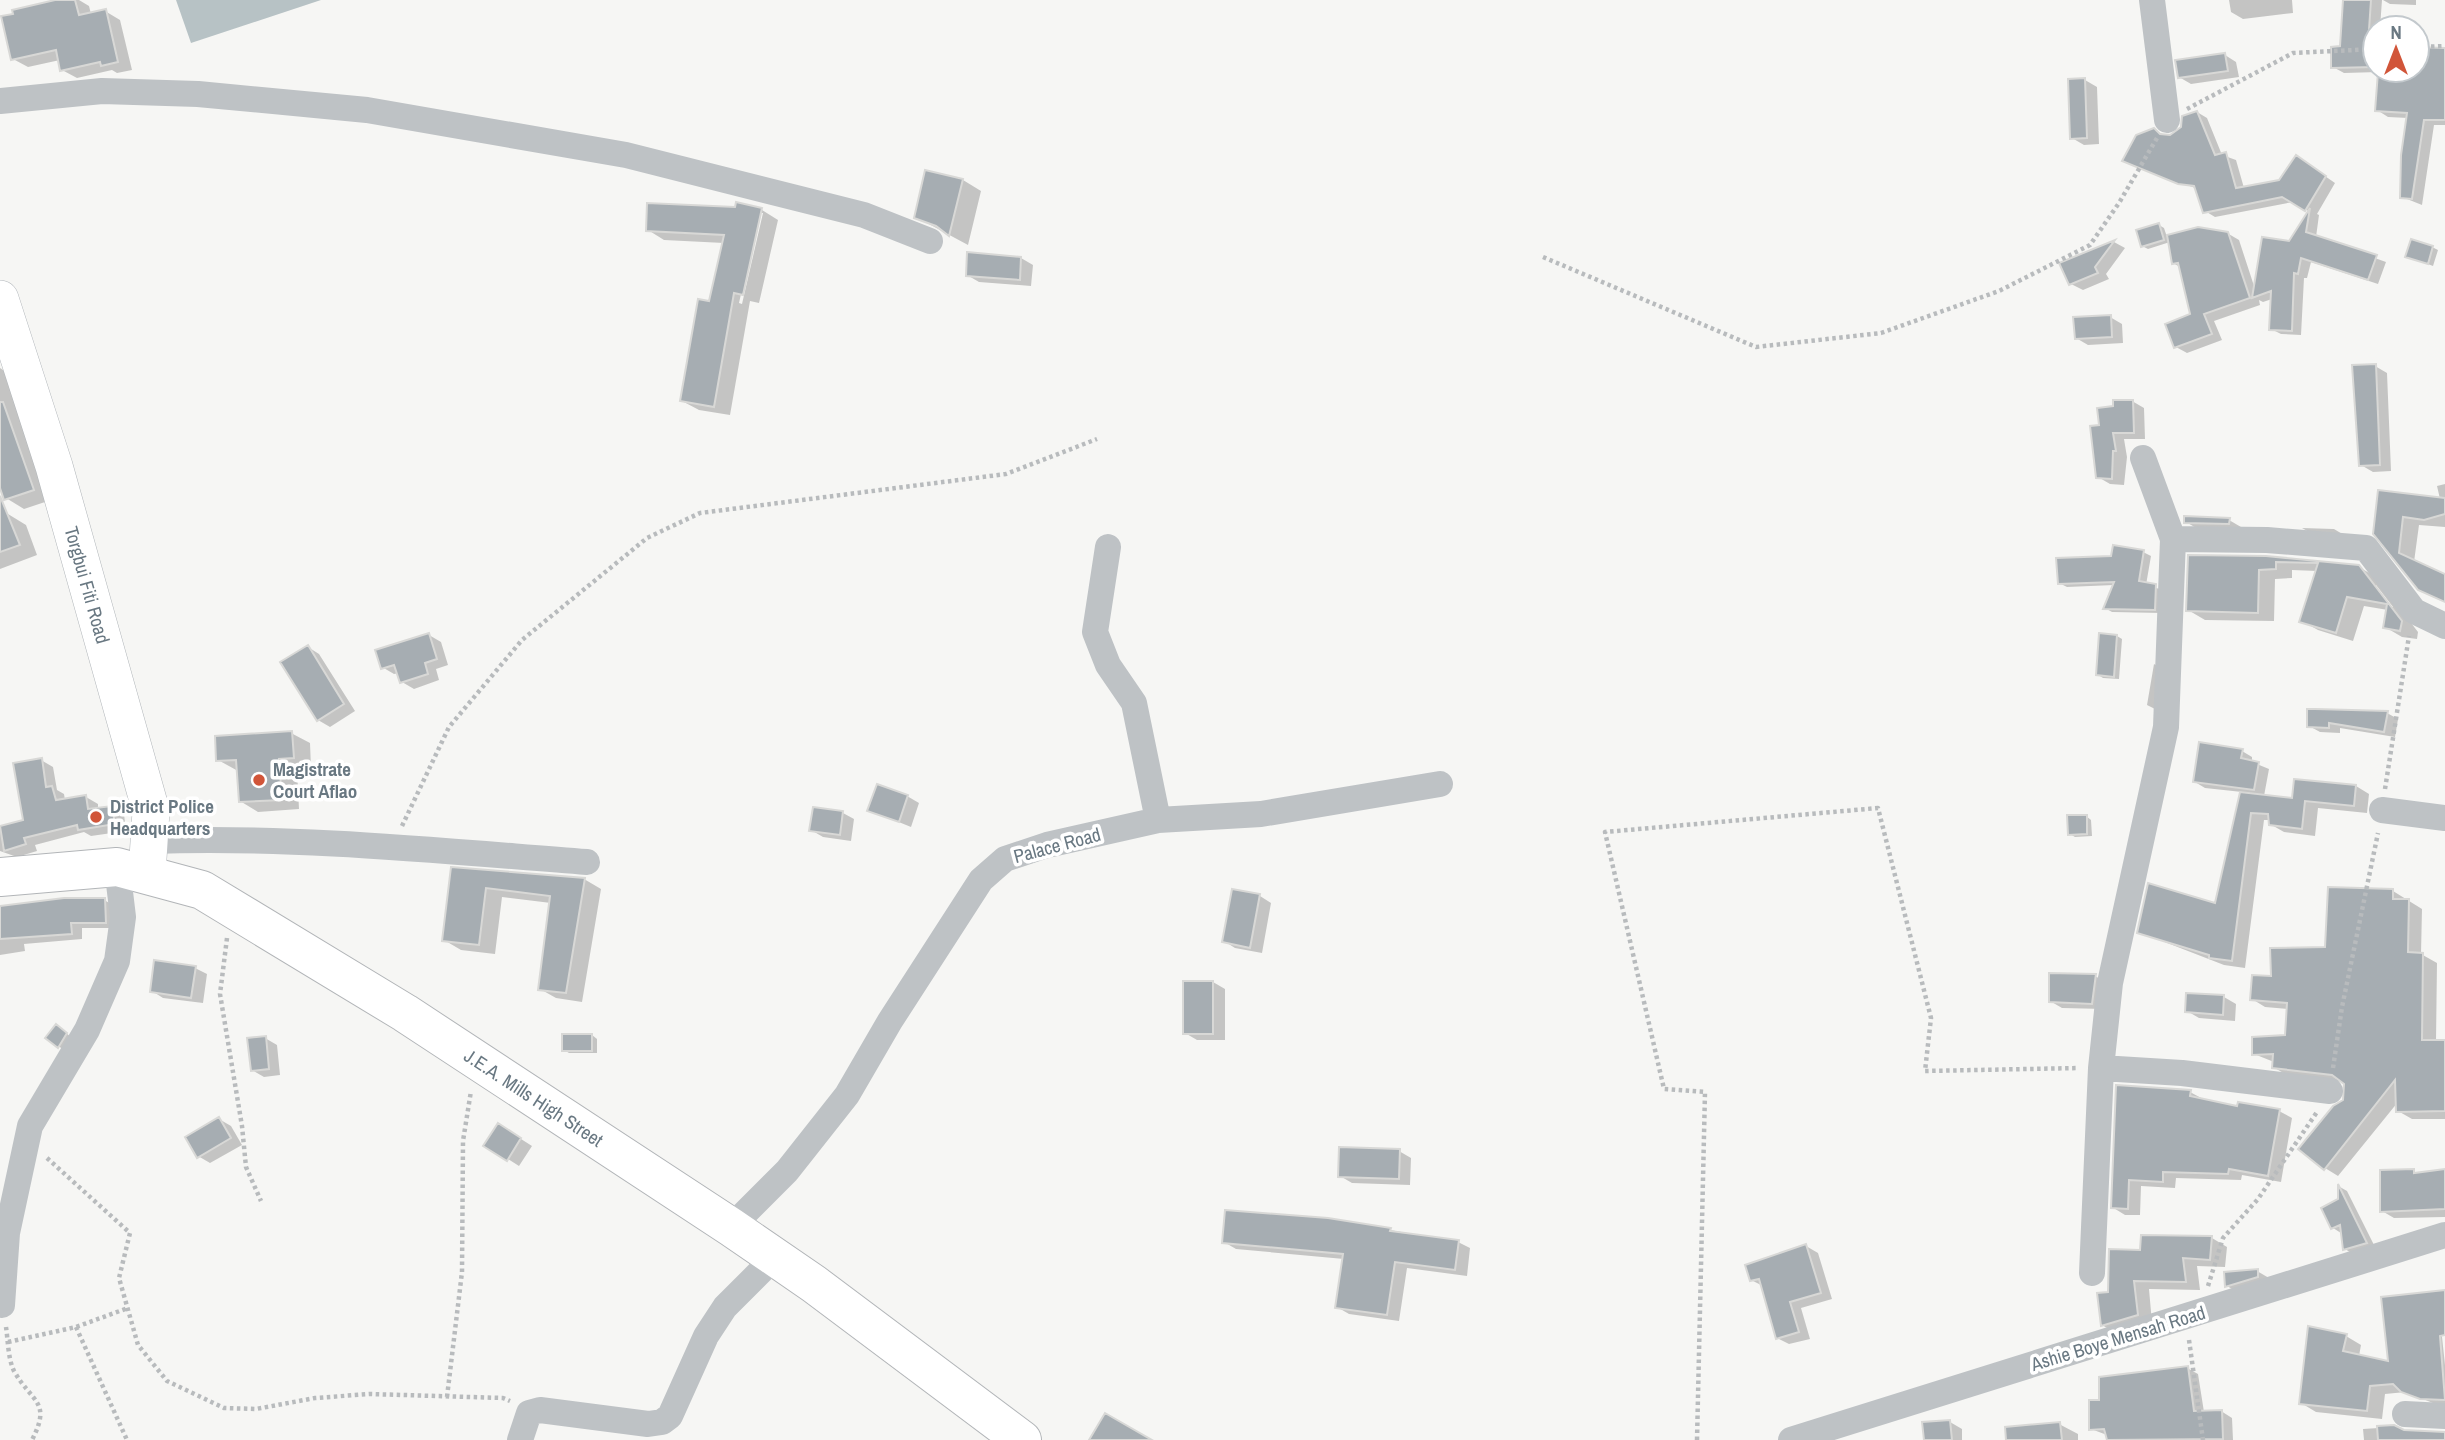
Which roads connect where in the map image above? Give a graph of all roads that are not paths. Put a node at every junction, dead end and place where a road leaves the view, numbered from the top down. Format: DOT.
graph roads {
  1 [pos="2152,0"];
  2 [pos="0,101"];
  3 [pos="2167,120"];
  4 [pos="930,241"];
  5 [pos="0,299"];
  6 [pos="2143,458"];
  7 [pos="2172,539"];
  8 [pos="1108,547"];
  9 [pos="2445,626"];
  10 [pos="1440,784"];
  11 [pos="2382,810"];
  12 [pos="2445,818"];
  13 [pos="1158,820"];
  14 [pos="139,860"];
  15 [pos="587,862"];
  16 [pos="0,877"];
  17 [pos="2101,1068"];
  18 [pos="2330,1091"];
  19 [pos="731,1227"];
  20 [pos="2445,1235"];
  21 [pos="775,1257"];
  22 [pos="2092,1273"];
  23 [pos="2,1305"];
  24 [pos="2405,1414"];
  25 [pos="2445,1416"];
  26 [pos="520,1440"];
  27 [pos="1022,1440"];
  28 [pos="1791,1440"];
  1 -- 3 [label="street"];
  2 -- 4 [label="street"];
  5 -- 14 [label="street, Torgbui Fiti Road"];
  6 -- 7 [label="street"];
  7 -- 9 [label="street"];
  7 -- 17 [label="street"];
  8 -- 13 [label="street"];
  10 -- 13 [label="street, Palace Road"];
  11 -- 12 [label="street"];
  13 -- 19 [label="street, Palace Road"];
  14 -- 15 [label="street"];
  14 -- 16 [label="highway, J.E.A. Mills High Street"];
  14 -- 19 [label="highway, J.E.A. Mills High Street"];
  14 -- 23 [label="street"];
  17 -- 18 [label="street"];
  17 -- 22 [label="street"];
  19 -- 21 [label="highway, J.E.A. Mills High Street"];
  20 -- 28 [label="street, Ashie Boye Mensah Road"];
  21 -- 26 [label="street"];
  21 -- 27 [label="highway, J.E.A. Mills High Street"];
  24 -- 25 [label="street"];
}
